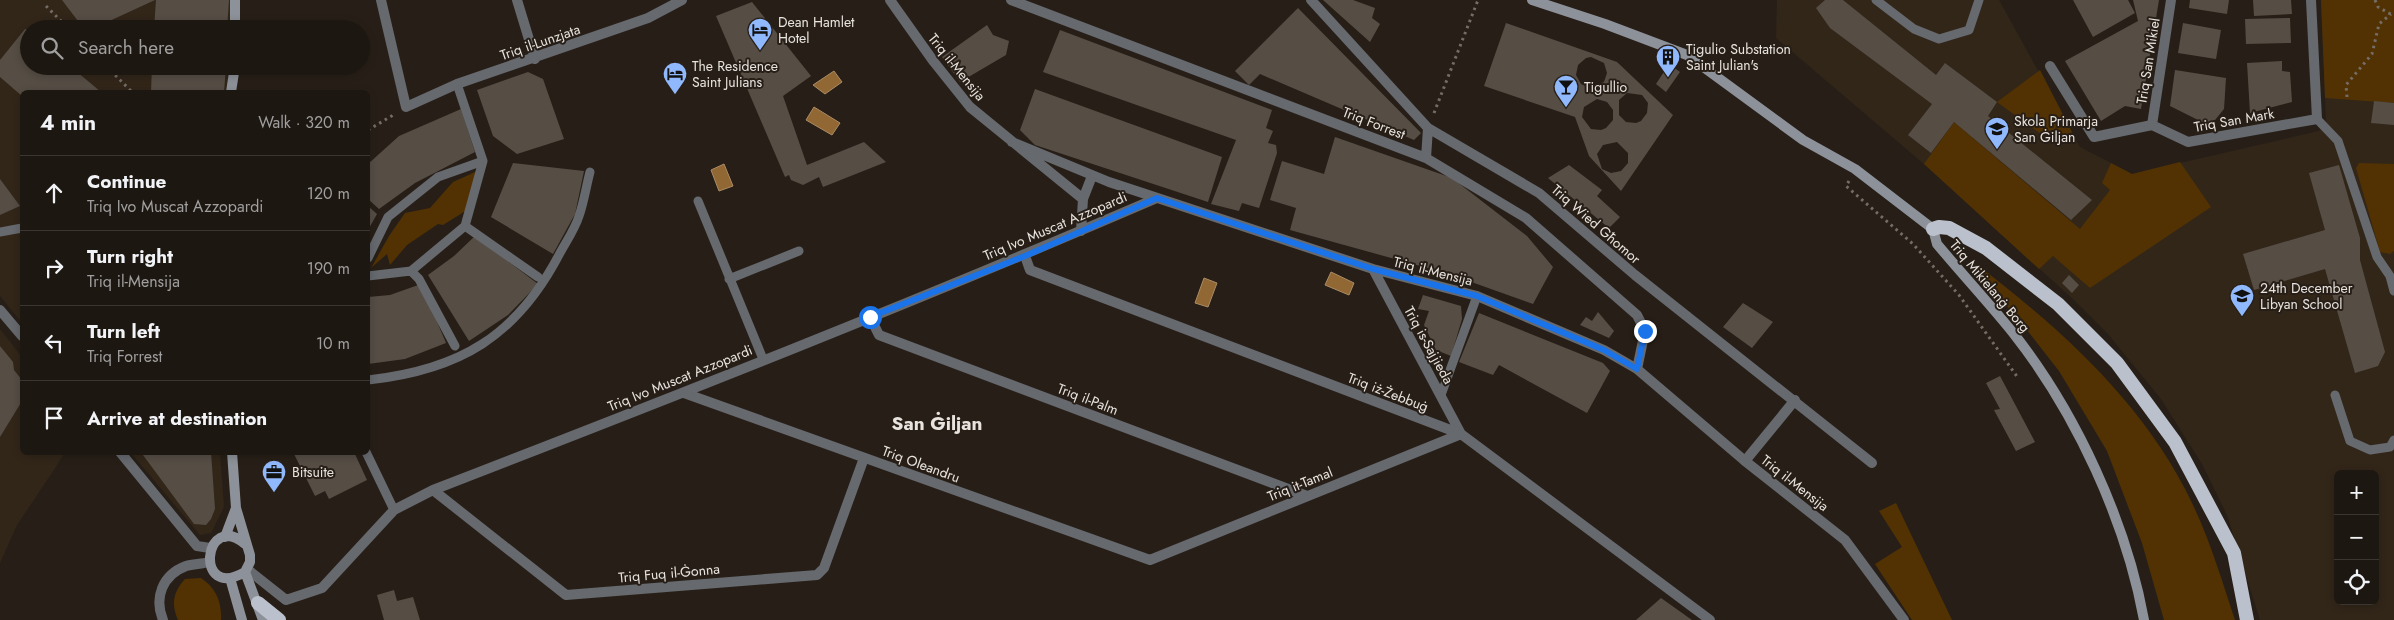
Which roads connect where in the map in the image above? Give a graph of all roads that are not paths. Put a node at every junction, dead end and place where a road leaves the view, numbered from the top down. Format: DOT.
graph roads {
  1 [pos="235,0"];
  2 [pos="381,0"];
  3 [pos="517,0"];
  4 [pos="682,0"];
  5 [pos="890,0"];
  6 [pos="1011,0"];
  7 [pos="1311,0"];
  8 [pos="1532,0"];
  9 [pos="1876,0"];
  10 [pos="1979,0"];
  11 [pos="2171,0"];
  12 [pos="2311,0"];
  13 [pos="235,20"];
  14 [pos="535,58"];
  15 [pos="2050,66"];
  16 [pos="234,75"];
  17 [pos="457,84"];
  18 [pos="231,90"];
  19 [pos="2317,120"];
  20 [pos="2152,125"];
  21 [pos="1428,128"];
  22 [pos="1012,142"];
  23 [pos="1426,158"];
  24 [pos="483,160"];
  25 [pos="590,172"];
  26 [pos="1092,176"];
  27 [pos="1157,198"];
  28 [pos="1083,200"];
  29 [pos="698,201"];
  30 [pos="465,226"];
  31 [pos="20,228"];
  32 [pos="1934,229"];
  33 [pos="1081,231"];
  34 [pos="0,232"];
  35 [pos="799,251"];
  36 [pos="370,254"];
  37 [pos="1025,256"];
  38 [pos="1373,269"];
  39 [pos="411,271"];
  40 [pos="2392,273"];
  41 [pos="370,276"];
  42 [pos="538,277"];
  43 [pos="730,279"];
  44 [pos="2394,291"];
  45 [pos="1477,296"];
  46 [pos="0,310"];
  47 [pos="870,317"];
  48 [pos="20,334"];
  49 [pos="455,346"];
  50 [pos="763,359"];
  51 [pos="1637,369"];
  52 [pos="370,380"];
  53 [pos="684,393"];
  54 [pos="1441,395"];
  55 [pos="2336,395"];
  56 [pos="1795,400"];
  57 [pos="1461,434"];
  58 [pos="2394,440"];
  59 [pos="122,455"];
  60 [pos="232,455"];
  61 [pos="367,455"];
  62 [pos="864,458"];
  63 [pos="1745,461"];
  64 [pos="1872,463"];
  65 [pos="433,490"];
  66 [pos="1307,496"];
  67 [pos="236,508"];
  68 [pos="394,510"];
  69 [pos="226,537"];
  70 [pos="245,544"];
  71 [pos="210,548"];
  72 [pos="1150,560"];
  73 [pos="209,562"];
  74 [pos="246,571"];
  75 [pos="230,578"];
  76 [pos="258,603"];
  77 [pos="163,620"];
  78 [pos="242,620"];
  79 [pos="263,620"];
  80 [pos="279,620"];
  81 [pos="1710,620"];
  82 [pos="1904,620"];
  83 [pos="2144,620"];
  84 [pos="2247,620"];
  1 -- 13 [label="main road"];
  2 -- 17 [label="street, Triq il-Lunzjata"];
  3 -- 14 [label="street"];
  4 -- 14 [label="street, Triq il-Lunzjata"];
  5 -- 22 [label="street, Triq il-Mensija"];
  6 -- 23 [label="street, Triq Forrest"];
  7 -- 21 [label="street, Triq Wied Għomor"];
  8 -- 32 [label="main road"];
  9 -- 10 [label="lane"];
  11 -- 20 [label="street, Triq San Mikiel"];
  12 -- 19 [label="street"];
  14 -- 17 [label="street, Triq il-Lunzjata"];
  15 -- 20 [label="street"];
  16 -- 18 [label="main road"];
  17 -- 24 [label="lane"];
  19 -- 20 [label="street, Triq San Mark"];
  19 -- 40 [label="lane"];
  21 -- 23 [label="street"];
  21 -- 56 [label="street, Triq Wied Għomor"];
  22 -- 26 [label="street, Triq il-Mensija"];
  22 -- 28 [label="street, Triq il-Mensija"];
  23 -- 51 [label="street, Triq Forrest"];
  24 -- 30 [label="lane"];
  24 -- 36 [label="lane"];
  25 -- 52 [label="lane"];
  26 -- 27 [label="street, Triq il-Mensija"];
  26 -- 28 [label="street"];
  27 -- 33 [label="street, Triq Ivo Muscat Azzopardi"];
  27 -- 38 [label="street, Triq il-Mensija"];
  28 -- 33 [label="street"];
  29 -- 43 [label="lane"];
  30 -- 39 [label="lane"];
  30 -- 42 [label="lane"];
  31 -- 34 [label="lane"];
  32 -- 83 [label="main road, Triq Mikielanġ Borg"];
  32 -- 84 [label="highway"];
  33 -- 37 [label="street, Triq Ivo Muscat Azzopardi"];
  35 -- 43 [label="lane"];
  37 -- 47 [label="street, Triq Ivo Muscat Azzopardi"];
  37 -- 57 [label="street, Triq iż-Żebbuġ"];
  38 -- 45 [label="street, Triq il-Mensija"];
  38 -- 54 [label="street, Triq is-Sajjieda"];
  39 -- 41 [label="lane"];
  39 -- 49 [label="lane"];
  40 -- 44 [label="lane"];
  43 -- 50 [label="lane"];
  45 -- 51 [label="street, Triq il-Mensija"];
  45 -- 54 [label="lane"];
  46 -- 48 [label="street"];
  47 -- 50 [label="street, Triq Ivo Muscat Azzopardi"];
  47 -- 66 [label="street, Triq il-Palm"];
  50 -- 53 [label="street, Triq Ivo Muscat Azzopardi"];
  51 -- 63 [label="street, Triq il-Mensija"];
  53 -- 62 [label="street, Triq Oleandru"];
  53 -- 65 [label="street, Triq Ivo Muscat Azzopardi"];
  54 -- 57 [label="street, Triq is-Sajjieda"];
  55 -- 58 [label="lane"];
  56 -- 63 [label="street"];
  56 -- 64 [label="street, Triq Wied Għomor"];
  57 -- 66 [label="street, Triq it-Tamal"];
  57 -- 81 [label="street, Triq iż-Żebbuġ"];
  59 -- 71 [label="street"];
  60 -- 67 [label="main road"];
  61 -- 68 [label="lane"];
  62 -- 65 [label="street, Triq Fuq il-Ġonna"];
  62 -- 72 [label="street, Triq Oleandru"];
  63 -- 82 [label="street, Triq il-Mensija"];
  65 -- 68 [label="street, Triq Ivo Muscat Azzopardi"];
  66 -- 72 [label="street, Triq it-Tamal"];
  67 -- 69 [label="main road"];
  67 -- 70 [label="main road"];
  68 -- 74 [label="street, Triq Ivo Muscat Azzopardi"];
  69 -- 70 [label="main road"];
  69 -- 71 [label="main road"];
  70 -- 74 [label="main road"];
  71 -- 73 [label="main road"];
  73 -- 75 [label="main road"];
  73 -- 77 [label="street"];
  74 -- 75 [label="main road"];
  74 -- 76 [label="main road"];
  75 -- 78 [label="main road"];
  76 -- 79 [label="main road"];
  76 -- 80 [label="highway"];
}
